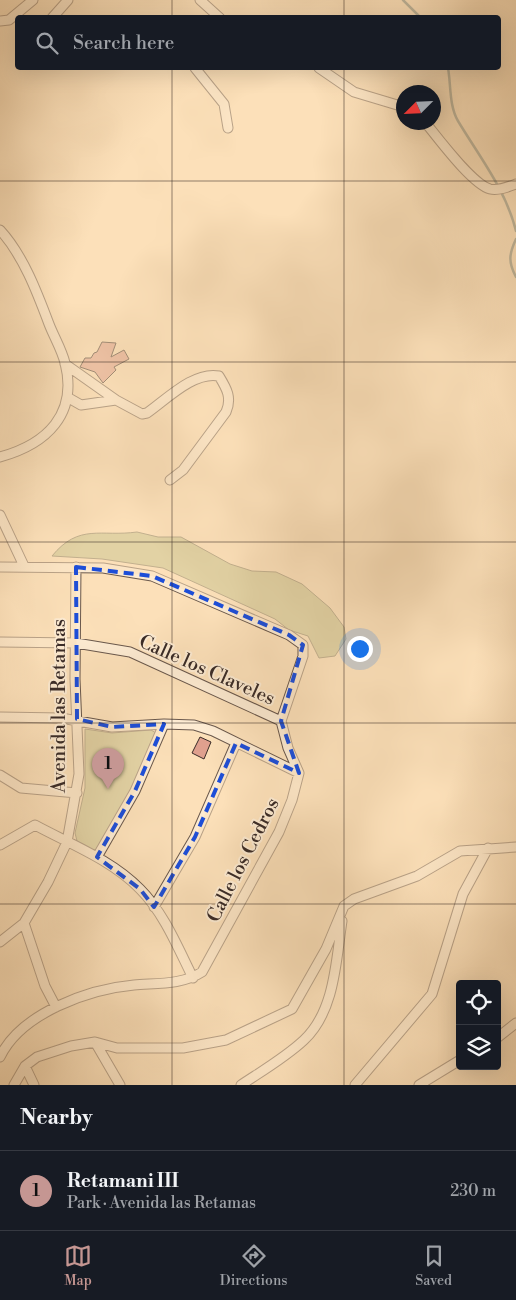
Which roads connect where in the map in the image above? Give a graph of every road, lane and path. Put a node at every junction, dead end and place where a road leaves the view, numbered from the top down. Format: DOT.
graph roads {
  1 [pos="33,0"];
  2 [pos="68,0"];
  3 [pos="200,0"];
  4 [pos="55,15"];
  5 [pos="217,15"];
  6 [pos="0,21"];
  7 [pos="197,70"];
  8 [pos="322,70"];
  9 [pos="396,105"];
  10 [pos="228,128"];
  11 [pos="432,130"];
  12 [pos="516,184"];
  13 [pos="0,230"];
  14 [pos="65,364"];
  15 [pos="67,397"];
  16 [pos="116,400"];
  17 [pos="0,457"];
  18 [pos="170,480"];
  19 [pos="0,515"];
  20 [pos="24,566"];
  21 [pos="0,567"];
  22 [pos="76,567"];
  23 [pos="0,642"];
  24 [pos="76,643"];
  25 [pos="0,717"];
  26 [pos="77,719"];
  27 [pos="281,721"];
  28 [pos="164,724"];
  29 [pos="236,743"];
  30 [pos="299,774"];
  31 [pos="0,775"];
  32 [pos="77,793"];
  33 [pos="67,842"];
  34 [pos="0,845"];
  35 [pos="516,847"];
  36 [pos="488,848"];
  37 [pos="97,857"];
  38 [pos="344,906"];
  39 [pos="154,907"];
  40 [pos="24,922"];
  41 [pos="0,942"];
  42 [pos="193,978"];
  43 [pos="56,1007"];
  44 [pos="516,1023"];
  45 [pos="501,1035"];
  46 [pos="95,1042"];
  47 [pos="0,1057"];
  48 [pos="456,1062"];
  49 [pos="25,1066"];
  50 [pos="17,1083"];
  51 [pos="34,1085"];
  52 [pos="120,1085"];
  53 [pos="241,1085"];
  54 [pos="355,1085"];
  55 [pos="418,1085"];
  1 -- 6 [label="street"];
  2 -- 4 [label="street"];
  3 -- 5 [label="street"];
  7 -- 10 [label="street"];
  8 -- 9 [label="street"];
  11 -- 12 [label="street"];
  13 -- 14 [label="street"];
  14 -- 15 [label="street"];
  14 -- 16 [label="street"];
  15 -- 16 [label="street"];
  15 -- 17 [label="street"];
  16 -- 18 [label="street"];
  19 -- 20 [label="street"];
  20 -- 21 [label="street"];
  20 -- 22 [label="street"];
  22 -- 24 [label="street, Avenida las Retamas"];
  22 -- 27 [label="street"];
  23 -- 24 [label="street, Calle los Claveles"];
  24 -- 26 [label="street, Avenida las Retamas"];
  24 -- 27 [label="street, Calle los Claveles"];
  25 -- 26 [label="street"];
  26 -- 28 [label="street"];
  26 -- 32 [label="street, Avenida las Retamas"];
  27 -- 30 [label="street"];
  28 -- 29 [label="street"];
  28 -- 37 [label="street"];
  29 -- 30 [label="street"];
  29 -- 39 [label="street"];
  30 -- 42 [label="street, Calle los Cedros"];
  31 -- 32 [label="street"];
  32 -- 33 [label="street, Avenida las Retamas"];
  33 -- 34 [label="street"];
  33 -- 37 [label="street"];
  33 -- 40 [label="street, Avenida las Retamas"];
  35 -- 36 [label="street"];
  36 -- 38 [label="street"];
  36 -- 54 [label="street"];
  37 -- 39 [label="street"];
  38 -- 46 [label="street"];
  38 -- 53 [label="street"];
  39 -- 42 [label="street"];
  40 -- 41 [label="street, Avenida las Retamas"];
  40 -- 43 [label="street"];
  42 -- 43 [label="street"];
  43 -- 47 [label="street"];
  44 -- 45 [label="street"];
  46 -- 49 [label="street"];
  46 -- 52 [label="street"];
  48 -- 55 [label="street"];
  49 -- 50 [label="street"];
  49 -- 51 [label="street"];
}
